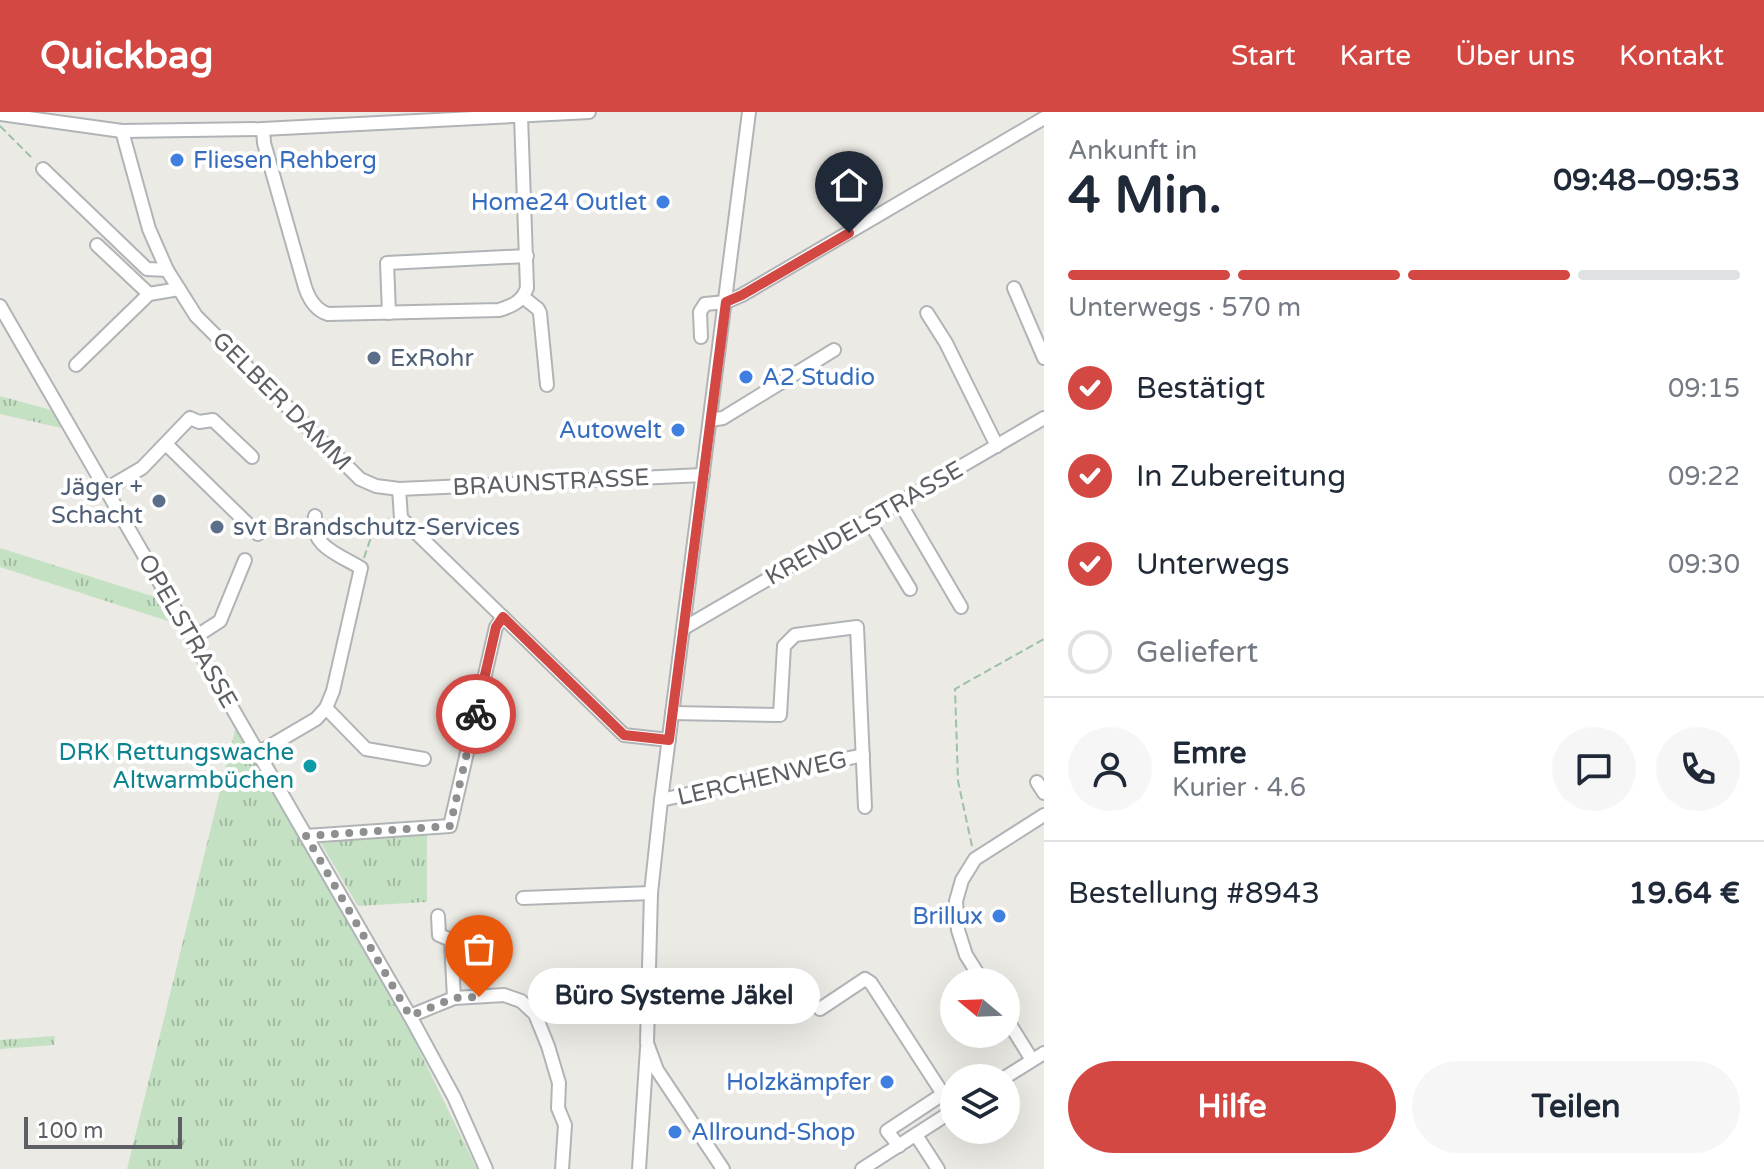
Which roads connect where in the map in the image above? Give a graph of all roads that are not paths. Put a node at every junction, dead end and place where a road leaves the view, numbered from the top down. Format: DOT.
graph roads {
  1 [pos="589,112"];
  2 [pos="749,112"];
  3 [pos="0,114"];
  4 [pos="521,116"];
  5 [pos="1044,118"];
  6 [pos="263,129"];
  7 [pos="122,131"];
  8 [pos="43,169"];
  9 [pos="97,245"];
  10 [pos="527,256"];
  11 [pos="167,270"];
  12 [pos="1014,288"];
  13 [pos="179,289"];
  14 [pos="149,294"];
  15 [pos="523,297"];
  16 [pos="726,302"];
  17 [pos="0,306"];
  18 [pos="389,313"];
  19 [pos="927,313"];
  20 [pos="701,337"];
  21 [pos="834,350"];
  22 [pos="1044,358"];
  23 [pos="76,365"];
  24 [pos="547,385"];
  25 [pos="1044,418"];
  26 [pos="710,420"];
  27 [pos="166,444"];
  28 [pos="997,446"];
  29 [pos="252,457"];
  30 [pos="703,475"];
  31 [pos="106,489"];
  32 [pos="399,489"];
  33 [pos="900,503"];
  34 [pos="315,516"];
  35 [pos="869,521"];
  36 [pos="258,534"];
  37 [pos="245,560"];
  38 [pos="910,589"];
  39 [pos="961,607"];
  40 [pos="503,617"];
  41 [pos="684,628"];
  42 [pos="192,639"];
  43 [pos="326,708"];
  44 [pos="672,713"];
  45 [pos="669,740"];
  46 [pos="258,753"];
  47 [pos="863,755"];
  48 [pos="424,759"];
  49 [pos="661,800"];
  50 [pos="865,807"];
  51 [pos="1044,815"];
  52 [pos="306,836"];
  53 [pos="651,893"];
  54 [pos="523,898"];
  55 [pos="438,916"];
  56 [pos="975,968"];
  57 [pos="454,998"];
  58 [pos="820,1009"];
  59 [pos="410,1016"];
  60 [pos="1020,1034"];
  61 [pos="647,1043"];
  62 [pos="1040,1057"];
  63 [pos="1020,1069"];
  64 [pos="940,1089"];
  65 [pos="940,1096"];
  66 [pos="940,1119"];
  67 [pos="916,1135"];
  68 [pos="899,1146"];
  69 [pos="486,1169"];
  70 [pos="562,1169"];
  71 [pos="639,1169"];
  72 [pos="723,1169"];
  73 [pos="862,1169"];
  74 [pos="938,1169"];
  1 -- 4 [label="street"];
  2 -- 16 [label="street"];
  3 -- 7 [label="street"];
  4 -- 6 [label="street"];
  4 -- 10 [label="street"];
  5 -- 16 [label="street"];
  6 -- 7 [label="street"];
  6 -- 18 [label="street"];
  7 -- 11 [label="street, GELBER DAMM"];
  8 -- 11 [label="street"];
  9 -- 14 [label="street"];
  10 -- 15 [label="street"];
  10 -- 18 [label="street"];
  11 -- 13 [label="street, GELBER DAMM"];
  12 -- 22 [label="street"];
  13 -- 14 [label="street"];
  13 -- 32 [label="street, GELBER DAMM"];
  14 -- 23 [label="street"];
  15 -- 18 [label="street"];
  15 -- 24 [label="street"];
  16 -- 20 [label="street"];
  16 -- 26 [label="street"];
  17 -- 31 [label="street, OPELSTRASSE"];
  19 -- 28 [label="street"];
  21 -- 26 [label="street"];
  25 -- 28 [label="street, KRENDELSTRASSE"];
  26 -- 30 [label="street"];
  27 -- 29 [label="street"];
  27 -- 31 [label="street"];
  27 -- 36 [label="street"];
  28 -- 33 [label="street, KRENDELSTRASSE"];
  30 -- 32 [label="street, BRAUNSTRASSE"];
  30 -- 41 [label="street"];
  31 -- 42 [label="street, OPELSTRASSE"];
  32 -- 40 [label="street"];
  33 -- 35 [label="street, KRENDELSTRASSE"];
  33 -- 39 [label="street"];
  34 -- 43 [label="street"];
  35 -- 38 [label="street"];
  35 -- 41 [label="street, KRENDELSTRASSE"];
  37 -- 42 [label="street"];
  40 -- 45 [label="street"];
  40 -- 52 [label="street"];
  41 -- 44 [label="street"];
  42 -- 46 [label="street, OPELSTRASSE"];
  43 -- 46 [label="street"];
  43 -- 48 [label="street"];
  44 -- 45 [label="street"];
  44 -- 47 [label="street"];
  45 -- 49 [label="street"];
  46 -- 52 [label="street, OPELSTRASSE"];
  47 -- 49 [label="street, LERCHENWEG"];
  47 -- 50 [label="street"];
  49 -- 53 [label="street"];
  51 -- 56 [label="street"];
  52 -- 59 [label="street, OPELSTRASSE"];
  53 -- 54 [label="street"];
  53 -- 61 [label="street"];
  55 -- 57 [label="street"];
  57 -- 59 [label="street"];
  57 -- 70 [label="street"];
  58 -- 64 [label="street"];
  59 -- 69 [label="street, OPELSTRASSE"];
  60 -- 62 [label="street"];
  61 -- 71 [label="street"];
  61 -- 72 [label="street"];
  62 -- 63 [label="street"];
  65 -- 68 [label="street"];
  66 -- 67 [label="street"];
  67 -- 68 [label="street"];
  67 -- 74 [label="street"];
  68 -- 73 [label="street"];
}
